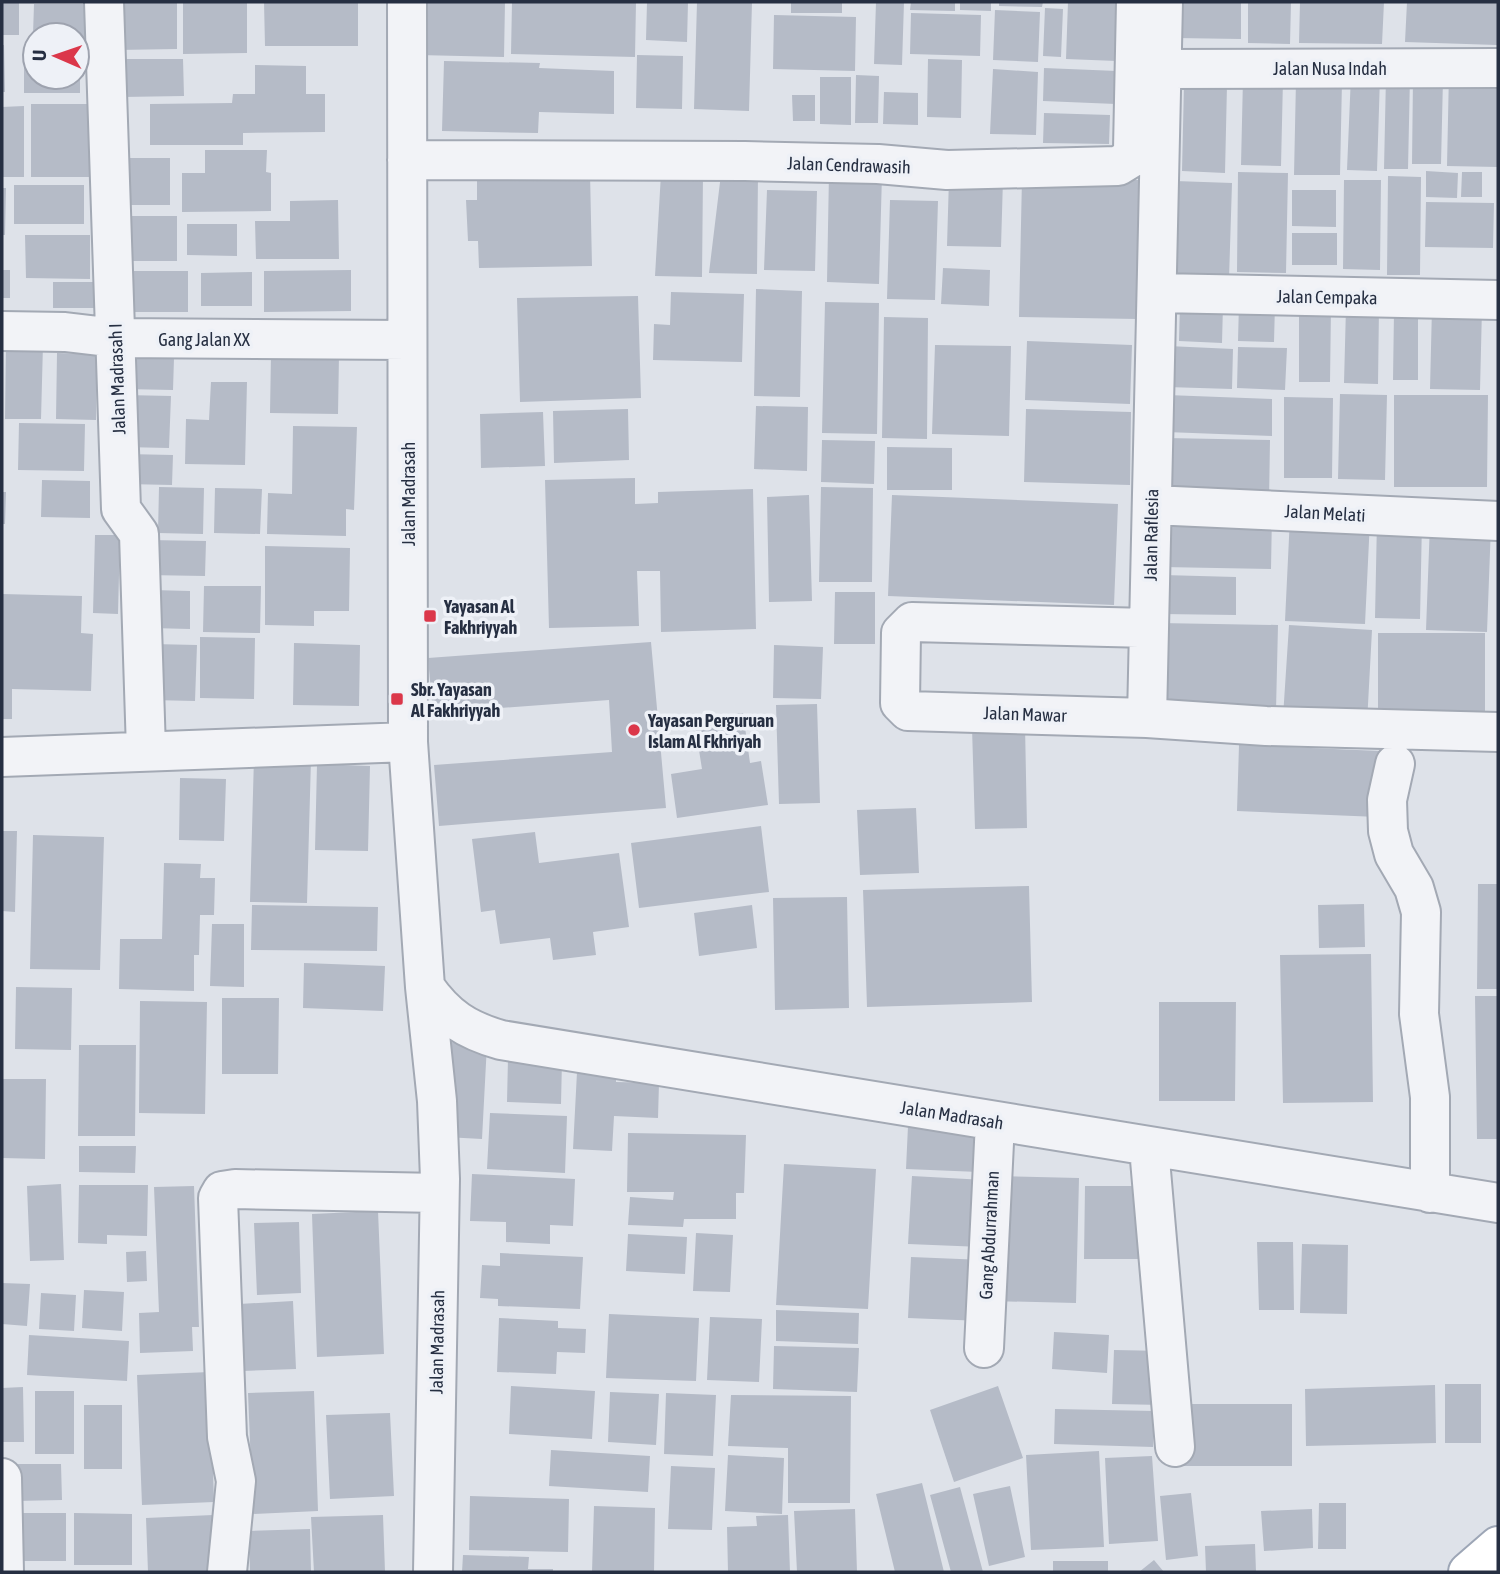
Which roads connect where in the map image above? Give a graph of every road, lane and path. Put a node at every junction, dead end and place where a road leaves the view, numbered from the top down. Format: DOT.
graph roads {
  1 [pos="104,2"];
  2 [pos="407,2"];
  3 [pos="1136,2"];
  4 [pos="1163,2"];
  5 [pos="1498,68"];
  6 [pos="1162,69"];
  7 [pos="407,160"];
  8 [pos="1157,293"];
  9 [pos="1498,300"];
  10 [pos="2,331"];
  11 [pos="116,338"];
  12 [pos="407,340"];
  13 [pos="1152,505"];
  14 [pos="1498,521"];
  15 [pos="1149,628"];
  16 [pos="1147,718"];
  17 [pos="1498,732"];
  18 [pos="408,742"];
  19 [pos="146,750"];
  20 [pos="2,757"];
  21 [pos="1395,764"];
  22 [pos="425,987"];
  23 [pos="995,1122"];
  24 [pos="1149,1148"];
  25 [pos="439,1193"];
  26 [pos="1430,1193"];
  27 [pos="1498,1203"];
  28 [pos="984,1348"];
  29 [pos="1175,1447"];
  30 [pos="2,1478"];
  31 [pos="1498,1546"];
  32 [pos="4,1572"];
  33 [pos="227,1572"];
  34 [pos="433,1572"];
  35 [pos="1468,1572"];
  1 -- 11 [label="street, Jalan Madrasah I"];
  2 -- 7 [label="street, Jalan Madrasah"];
  3 -- 7 [label="street, Jalan Cendrawasih"];
  4 -- 6 [label="street, Jalan Raflesia"];
  5 -- 6 [label="street, Jalan Nusa Indah"];
  6 -- 8 [label="street, Jalan Raflesia"];
  7 -- 12 [label="street, Jalan Madrasah"];
  8 -- 9 [label="street, Jalan Cempaka"];
  8 -- 13 [label="street, Jalan Raflesia"];
  10 -- 11 [label="street, Gang Jalan XX"];
  11 -- 12 [label="street, Gang Jalan XX"];
  11 -- 19 [label="street, Jalan Madrasah I"];
  12 -- 18 [label="street, Jalan Madrasah"];
  13 -- 14 [label="street, Jalan Melati"];
  13 -- 15 [label="street, Jalan Raflesia"];
  15 -- 16 [label="street, Jalan Raflesia"];
  15 -- 16 [label="street, Jalan Mawar"];
  16 -- 17 [label="street"];
  18 -- 19 [label="street"];
  18 -- 22 [label="street, Jalan Madrasah"];
  19 -- 20 [label="street"];
  21 -- 26 [label="street"];
  22 -- 23 [label="street, Jalan Madrasah"];
  22 -- 25 [label="street, Jalan Madrasah"];
  23 -- 24 [label="street, Jalan Madrasah"];
  23 -- 28 [label="street, Gang Abdurrahman"];
  24 -- 26 [label="street, Jalan Madrasah"];
  24 -- 29 [label="street"];
  25 -- 33 [label="street"];
  25 -- 34 [label="street, Jalan Madrasah"];
  26 -- 27 [label="street, Jalan Madrasah"];
  30 -- 32 [label="street"];
  31 -- 35 [label="main road"];
}
